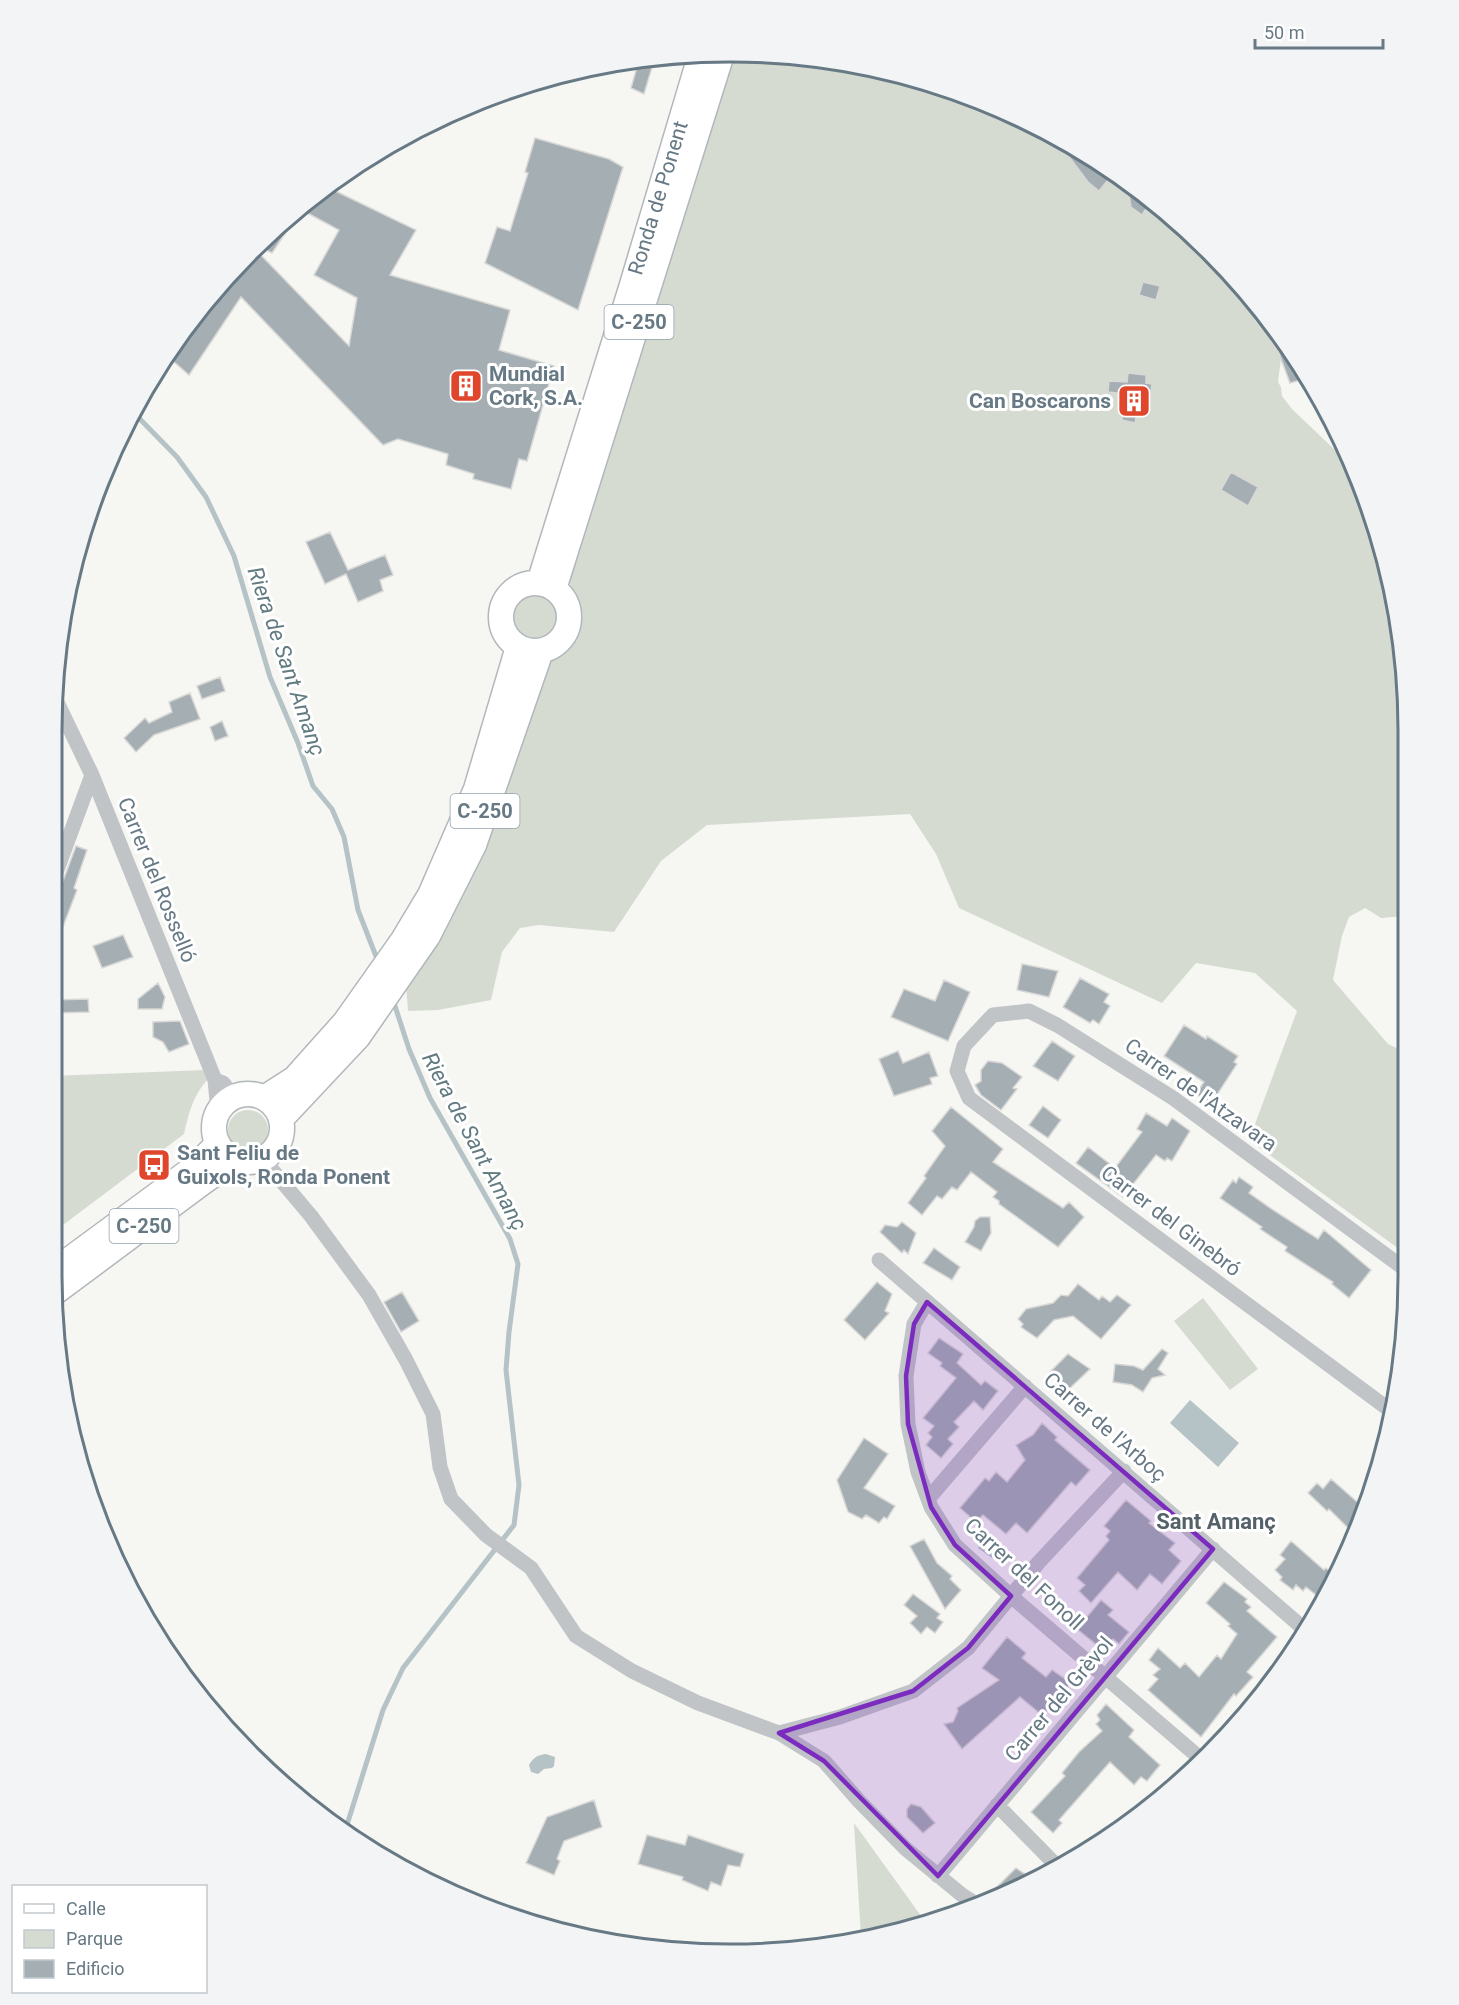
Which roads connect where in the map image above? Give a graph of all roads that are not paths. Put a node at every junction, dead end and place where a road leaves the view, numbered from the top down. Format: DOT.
graph roads {
  1 [pos="719,62"];
  2 [pos="698,63"];
  3 [pos="546,586"];
  4 [pos="530,649"];
  5 [pos="62,713"];
  6 [pos="92,775"];
  7 [pos="62,856"];
  8 [pos="352,1030"];
  9 [pos="964,1046"];
  10 [pos="215,1080"];
  11 [pos="264,1098"];
  12 [pos="226,1104"];
  13 [pos="281,1119"];
  14 [pos="217,1144"];
  15 [pos="263,1159"];
  16 [pos="235,1160"];
  17 [pos="879,1260"];
  18 [pos="1398,1264"];
  19 [pos="62,1265"];
  20 [pos="62,1287"];
  21 [pos="927,1302"];
  22 [pos="1025,1386"];
  23 [pos="1385,1406"];
  24 [pos="1124,1471"];
  25 [pos="928,1500"];
  26 [pos="1213,1549"];
  27 [pos="1011,1596"];
  28 [pos="1299,1624"];
  29 [pos="1105,1676"];
  30 [pos="779,1733"];
  31 [pos="1195,1754"];
  32 [pos="997,1805"];
  33 [pos="1051,1860"];
  34 [pos="938,1876"];
  35 [pos="969,1899"];
  1 -- 3 [label="main road, C-250"];
  2 -- 3 [label="main road, Ronda de Ponent / C-250"];
  3 -- 4 [label="main road"];
  3 -- 4 [label="main road"];
  4 -- 8 [label="main road, C-250"];
  5 -- 6 [label="street, Carrer del Rosselló"];
  6 -- 7 [label="street"];
  6 -- 10 [label="street, Carrer del Rosselló"];
  8 -- 11 [label="main road, C-250"];
  8 -- 13 [label="main road, C-250"];
  9 -- 18 [label="street, Carrer de l'Atzavara"];
  9 -- 23 [label="street, Carrer del Ginebró"];
  10 -- 12 [label="street, Carrer del Rosselló"];
  10 -- 12 [label="street, Carrer del Rosselló"];
  11 -- 12 [label="main road"];
  11 -- 13 [label="main road"];
  12 -- 14 [label="main road"];
  13 -- 15 [label="main road"];
  14 -- 16 [label="main road"];
  14 -- 19 [label="main road, C-250"];
  15 -- 16 [label="main road"];
  15 -- 30 [label="street"];
  16 -- 20 [label="main road, C-250"];
  17 -- 21 [label="street, Carrer de l'Arboç"];
  21 -- 22 [label="street, Carrer de l'Arboç"];
  21 -- 25 [label="street, Carrer del Fonoll"];
  22 -- 24 [label="street, Carrer de l'Arboç"];
  22 -- 25 [label="street"];
  24 -- 26 [label="street, Carrer de l'Arboç"];
  24 -- 27 [label="street"];
  25 -- 27 [label="street, Carrer del Fonoll"];
  26 -- 28 [label="street, Carrer de l'Arboç"];
  26 -- 29 [label="street, Carrer del Grèvol"];
  27 -- 29 [label="street, Carrer del Fonoll"];
  27 -- 30 [label="street"];
  29 -- 31 [label="street, Carrer del Fonoll"];
  29 -- 32 [label="street, Carrer del Grèvol"];
  30 -- 34 [label="street"];
  32 -- 33 [label="street"];
  32 -- 34 [label="street, Carrer del Grèvol"];
  34 -- 35 [label="street"];
}
